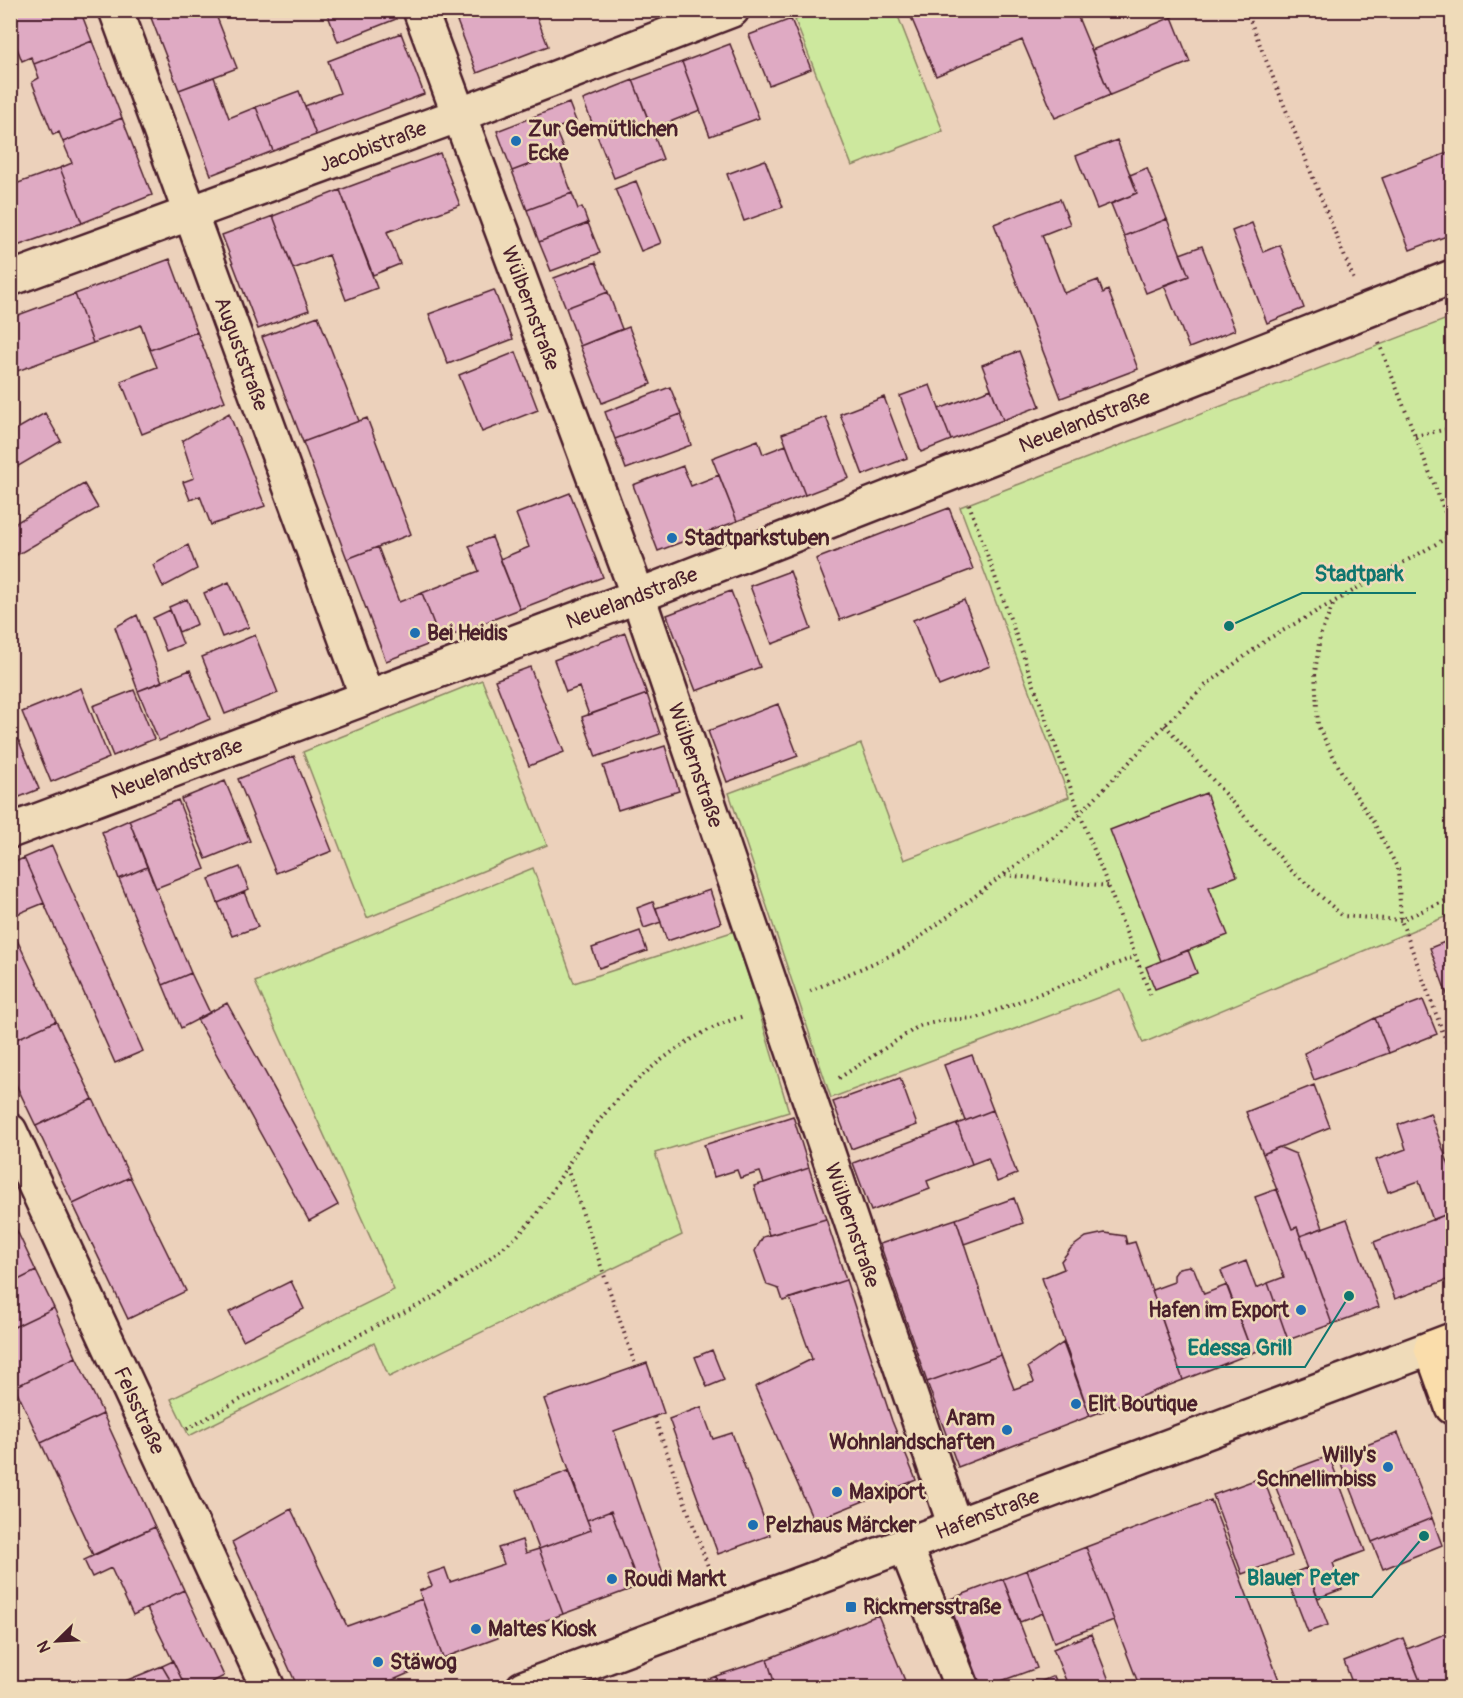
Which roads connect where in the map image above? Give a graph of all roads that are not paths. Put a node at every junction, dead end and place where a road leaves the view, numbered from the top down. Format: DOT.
graph roads {
  1 [pos="116,10"];
  2 [pos="420,10"];
  3 [pos="732,10"];
  4 [pos="459,115"];
  5 [pos="191,211"];
  6 [pos="1452,277"];
  7 [pos="10,279"];
  8 [pos="638,596"];
  9 [pos="367,697"];
  10 [pos="10,831"];
  11 [pos="10,1131"];
  12 [pos="1442,1344"];
  13 [pos="1452,1407"];
  14 [pos="955,1526"];
  15 [pos="905,1545"];
  16 [pos="268,1688"];
  17 [pos="523,1688"];
  18 [pos="962,1688"];
  1 -- 5 [label="street, Auguststraße"];
  2 -- 4 [label="street, Wülbernstraße"];
  3 -- 4 [label="street, Jacobistraße"];
  4 -- 5 [label="street, Jacobistraße"];
  4 -- 8 [label="street, Wülbernstraße"];
  5 -- 7 [label="street, Jacobistraße"];
  5 -- 9 [label="street, Auguststraße"];
  6 -- 8 [label="street, Neuelandstraße"];
  8 -- 9 [label="street, Neuelandstraße"];
  8 -- 14 [label="street, Wülbernstraße"];
  9 -- 10 [label="street, Neuelandstraße"];
  11 -- 16 [label="street, Felsstraße"];
  12 -- 13 [label="main road"];
  12 -- 14 [label="street, Hafenstraße"];
  14 -- 15 [label="street, Hafenstraße"];
  15 -- 17 [label="street, Hafenstraße"];
  15 -- 18 [label="street"];
}
